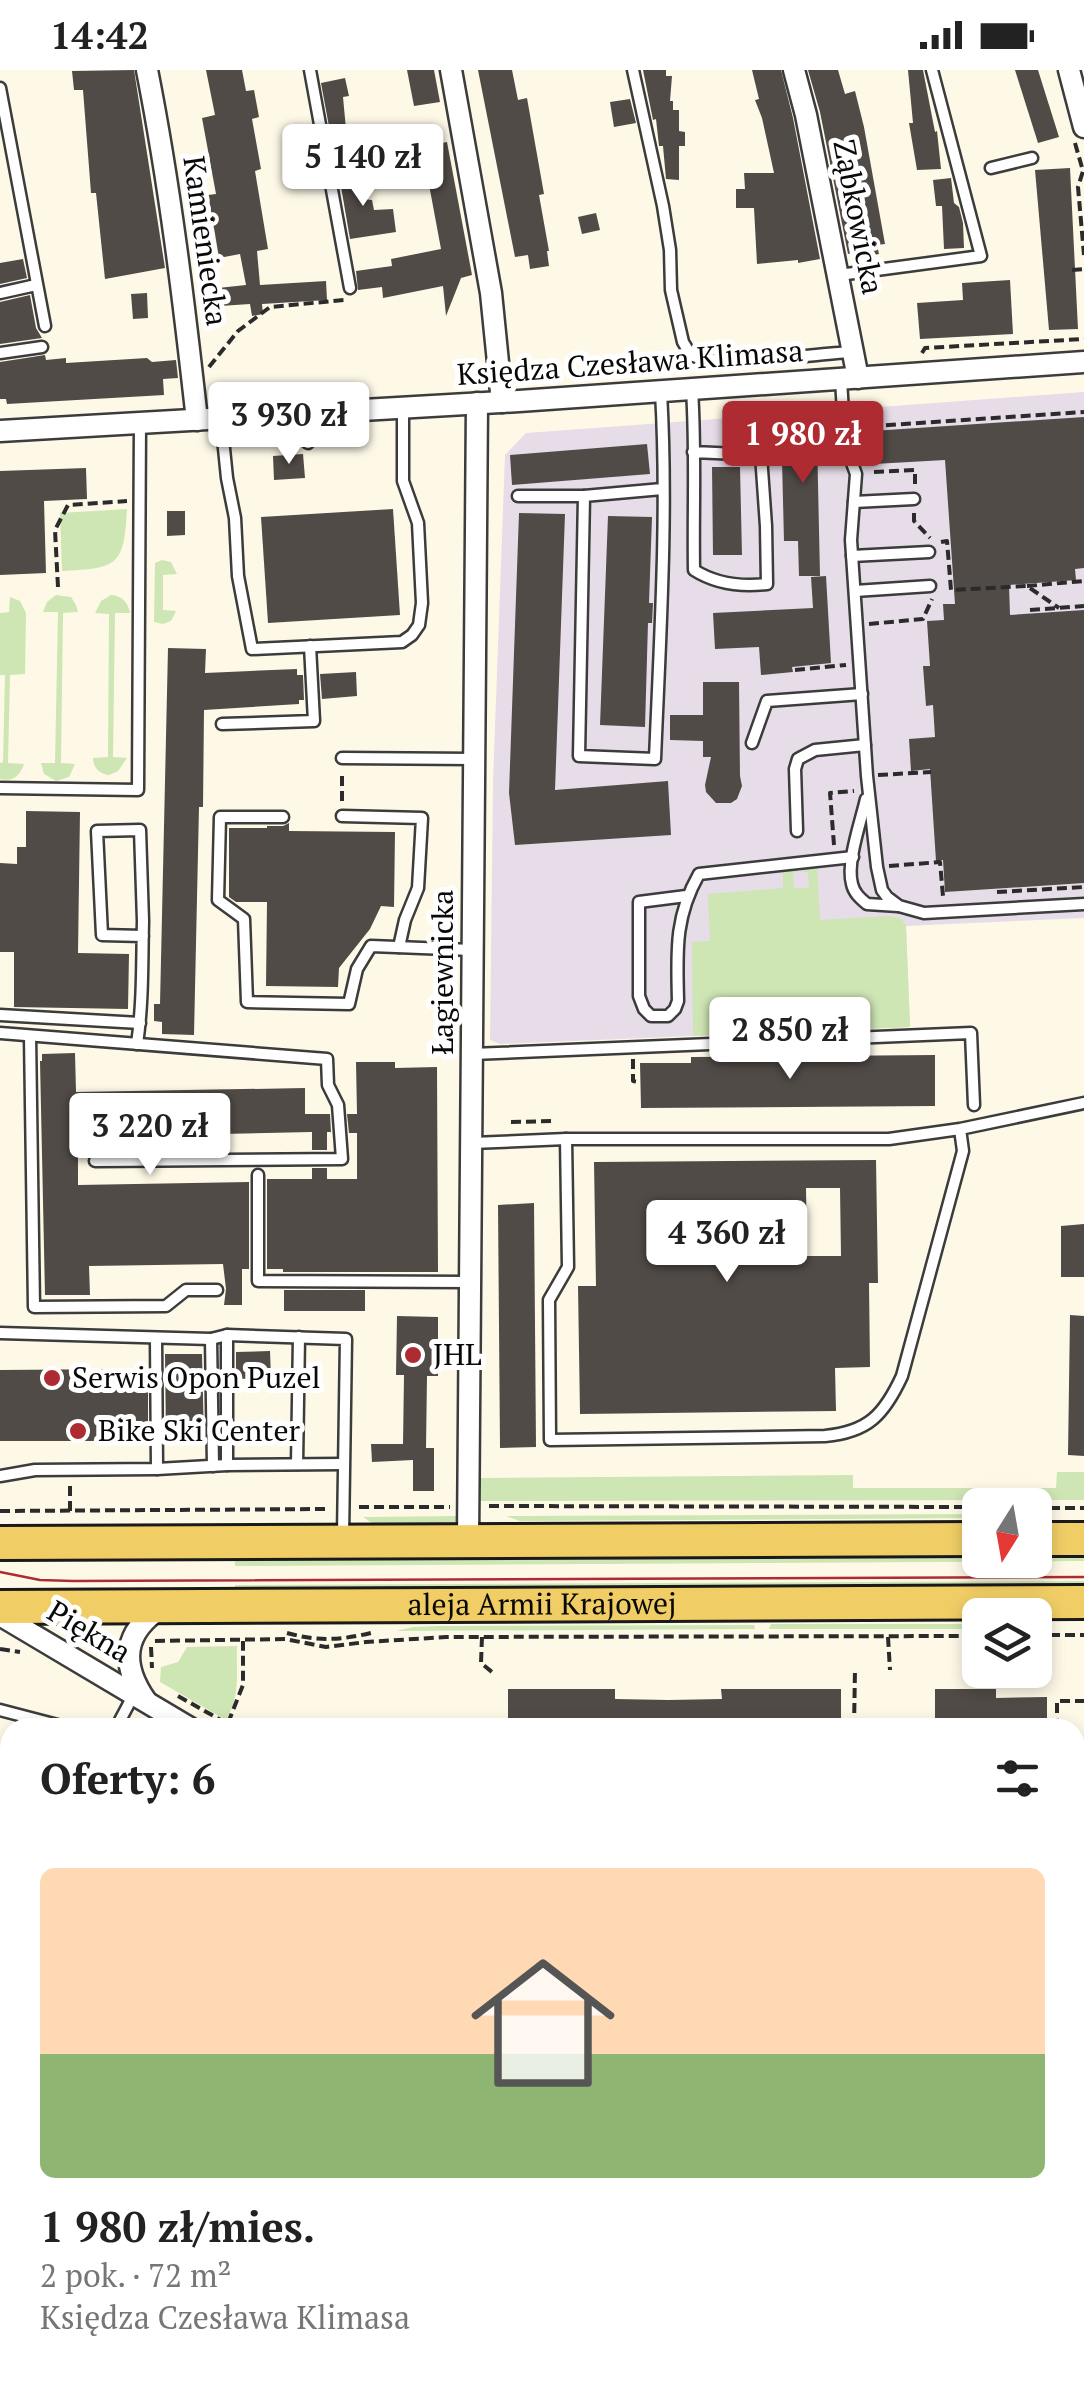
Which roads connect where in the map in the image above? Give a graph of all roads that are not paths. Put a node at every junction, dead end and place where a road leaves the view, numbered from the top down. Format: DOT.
graph roads {
  1 [pos="148,70"];
  2 [pos="310,70"];
  3 [pos="451,70"];
  4 [pos="632,70"];
  5 [pos="794,70"];
  6 [pos="932,70"];
  7 [pos="1069,70"];
  8 [pos="0,88"];
  9 [pos="1080,136"];
  10 [pos="1032,158"];
  11 [pos="991,168"];
  12 [pos="840,275"];
  13 [pos="36,285"];
  14 [pos="350,288"];
  15 [pos="0,293"];
  16 [pos="45,326"];
  17 [pos="42,346"];
  18 [pos="854,352"];
  19 [pos="0,353"];
  20 [pos="1084,362"];
  21 [pos="849,378"];
  22 [pos="692,390"];
  23 [pos="661,391"];
  24 [pos="502,402"];
  25 [pos="477,403"];
  26 [pos="403,408"];
  27 [pos="309,414"];
  28 [pos="221,419"];
  29 [pos="197,420"];
  30 [pos="140,423"];
  31 [pos="0,431"];
  32 [pos="308,442"];
  33 [pos="694,452"];
  34 [pos="662,489"];
  35 [pos="518,496"];
  36 [pos="584,496"];
  37 [pos="914,499"];
  38 [pos="854,502"];
  39 [pos="932,547"];
  40 [pos="852,556"];
  41 [pos="933,589"];
  42 [pos="855,591"];
  43 [pos="310,646"];
  44 [pos="862,694"];
  45 [pos="222,724"];
  46 [pos="752,743"];
  47 [pos="865,745"];
  48 [pos="342,758"];
  49 [pos="474,760"];
  50 [pos="0,788"];
  51 [pos="868,788"];
  52 [pos="342,816"];
  53 [pos="283,817"];
  54 [pos="797,831"];
  55 [pos="853,858"];
  56 [pos="686,896"];
  57 [pos="1084,904"];
  58 [pos="900,906"];
  59 [pos="143,936"];
  60 [pos="399,948"];
  61 [pos="473,950"];
  62 [pos="0,1015"];
  63 [pos="140,1023"];
  64 [pos="0,1033"];
  65 [pos="30,1036"];
  66 [pos="138,1044"];
  67 [pos="472,1054"];
  68 [pos="1084,1103"];
  69 [pos="974,1105"];
  70 [pos="960,1129"];
  71 [pos="566,1140"];
  72 [pos="472,1143"];
  73 [pos="95,1161"];
  74 [pos="258,1175"];
  75 [pos="470,1282"];
  76 [pos="217,1290"];
  77 [pos="0,1333"];
  78 [pos="227,1335"];
  79 [pos="299,1337"];
  80 [pos="156,1338"];
  81 [pos="210,1339"];
  82 [pos="296,1464"];
  83 [pos="343,1464"];
  84 [pos="227,1465"];
  85 [pos="214,1466"];
  86 [pos="157,1469"];
  87 [pos="0,1476"];
  88 [pos="962,1539"];
  89 [pos="1052,1539"];
  90 [pos="1084,1539"];
  91 [pos="344,1542"];
  92 [pos="468,1542"];
  93 [pos="0,1543"];
  94 [pos="1084,1602"];
  95 [pos="0,1606"];
  96 [pos="164,1606"];
  97 [pos="0,1614"];
  98 [pos="140,1698"];
  99 [pos="0,1710"];
  100 [pos="31,1718"];
  101 [pos="124,1718"];
  102 [pos="173,1718"];
  1 -- 29 [label="street, Kamieniecka"];
  2 -- 14 [label="lane"];
  3 -- 24 [label="street"];
  4 -- 18 [label="lane"];
  5 -- 12 [label="street, Ząbkowicka"];
  6 -- 12 [label="lane"];
  7 -- 9 [label="street"];
  8 -- 13 [label="lane"];
  10 -- 11 [label="lane"];
  12 -- 18 [label="street, Ząbkowicka"];
  13 -- 15 [label="lane"];
  13 -- 16 [label="lane"];
  17 -- 19 [label="lane"];
  18 -- 21 [label="street, Ząbkowicka"];
  20 -- 21 [label="street, Księdza Czesława Klimasa"];
  21 -- 22 [label="street, Księdza Czesława Klimasa"];
  21 -- 38 [label="lane"];
  22 -- 23 [label="street, Księdza Czesława Klimasa"];
  22 -- 33 [label="lane"];
  23 -- 24 [label="street, Księdza Czesława Klimasa"];
  23 -- 34 [label="lane"];
  24 -- 25 [label="street, Księdza Czesława Klimasa"];
  25 -- 26 [label="street, Księdza Czesława Klimasa"];
  25 -- 49 [label="street, Łagiewnicka"];
  26 -- 27 [label="street, Księdza Czesława Klimasa"];
  26 -- 43 [label="lane"];
  27 -- 28 [label="street, Księdza Czesława Klimasa"];
  27 -- 32 [label="lane"];
  28 -- 29 [label="street, Księdza Czesława Klimasa"];
  28 -- 43 [label="lane"];
  29 -- 30 [label="street, Księdza Czesława Klimasa"];
  30 -- 31 [label="street, Księdza Czesława Klimasa"];
  30 -- 50 [label="lane"];
  33 -- 33 [label="lane"];
  34 -- 36 [label="lane"];
  34 -- 36 [label="lane"];
  35 -- 36 [label="lane"];
  37 -- 38 [label="lane"];
  38 -- 40 [label="lane"];
  39 -- 40 [label="lane"];
  40 -- 42 [label="lane"];
  41 -- 42 [label="lane"];
  42 -- 44 [label="lane"];
  43 -- 45 [label="lane"];
  44 -- 46 [label="lane"];
  44 -- 47 [label="lane"];
  47 -- 51 [label="lane"];
  47 -- 54 [label="lane"];
  48 -- 49 [label="lane"];
  49 -- 61 [label="street, Łagiewnicka"];
  51 -- 55 [label="lane"];
  51 -- 58 [label="lane"];
  52 -- 60 [label="lane"];
  53 -- 60 [label="lane"];
  55 -- 56 [label="lane"];
  55 -- 58 [label="lane"];
  56 -- 56 [label="lane"];
  57 -- 58 [label="lane"];
  59 -- 59 [label="lane"];
  59 -- 63 [label="lane"];
  60 -- 61 [label="lane"];
  61 -- 67 [label="street, Łagiewnicka"];
  62 -- 63 [label="lane"];
  63 -- 66 [label="lane"];
  64 -- 65 [label="lane"];
  65 -- 66 [label="lane"];
  65 -- 76 [label="lane"];
  66 -- 73 [label="lane"];
  67 -- 69 [label="lane"];
  67 -- 72 [label="street, Łagiewnicka"];
  68 -- 70 [label="lane"];
  70 -- 71 [label="lane"];
  70 -- 71 [label="lane"];
  71 -- 72 [label="lane"];
  72 -- 75 [label="street, Łagiewnicka"];
  74 -- 75 [label="lane"];
  75 -- 92 [label="street, Łagiewnicka"];
  77 -- 80 [label="lane"];
  78 -- 79 [label="lane"];
  78 -- 81 [label="lane"];
  78 -- 84 [label="lane"];
  79 -- 82 [label="lane"];
  79 -- 83 [label="lane"];
  80 -- 81 [label="lane"];
  80 -- 86 [label="lane"];
  81 -- 85 [label="lane"];
  82 -- 83 [label="lane"];
  82 -- 84 [label="lane"];
  83 -- 91 [label="lane"];
  84 -- 85 [label="lane"];
  85 -- 86 [label="lane"];
  86 -- 87 [label="lane"];
  88 -- 92 [label="main road, aleja Armii Krajowej"];
  89 -- 90 [label="main road"];
  91 -- 92 [label="main road, aleja Armii Krajowej"];
  91 -- 93 [label="main road, aleja Armii Krajowej"];
  94 -- 96 [label="main road, aleja Armii Krajowej"];
  95 -- 96 [label="main road, aleja Armii Krajowej"];
  96 -- 98 [label="street, Piękna"];
  97 -- 98 [label="street, Piękna"];
  98 -- 101 [label="lane"];
  98 -- 102 [label="street, Piękna"];
  99 -- 100 [label="lane"];
}
